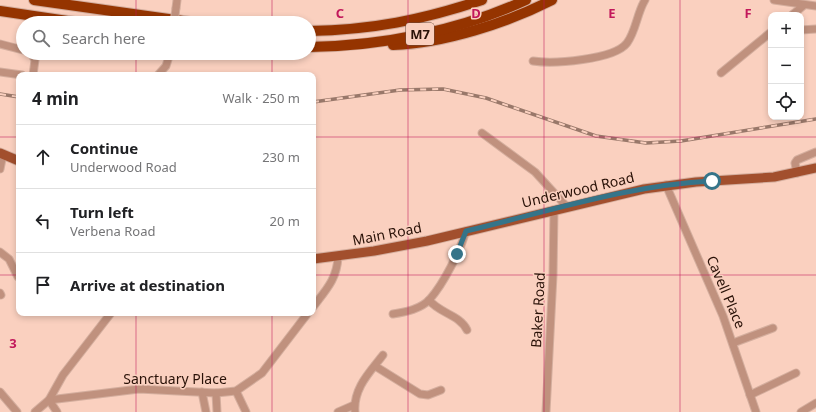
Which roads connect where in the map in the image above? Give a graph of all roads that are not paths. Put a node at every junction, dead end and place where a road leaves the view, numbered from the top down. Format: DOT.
graph roads {
  1 [pos="34,0"];
  2 [pos="177,0"];
  3 [pos="468,0"];
  4 [pos="482,0"];
  5 [pos="526,0"];
  6 [pos="552,0"];
  7 [pos="645,0"];
  8 [pos="774,0"];
  9 [pos="803,6"];
  10 [pos="816,6"];
  11 [pos="0,11"];
  12 [pos="796,12"];
  13 [pos="34,16"];
  14 [pos="147,16"];
  15 [pos="175,16"];
  16 [pos="432,16"];
  17 [pos="816,29"];
  18 [pos="804,30"];
  19 [pos="316,31"];
  20 [pos="768,37"];
  21 [pos="0,44"];
  22 [pos="364,44"];
  23 [pos="316,47"];
  24 [pos="16,48"];
  25 [pos="35,60"];
  26 [pos="167,60"];
  27 [pos="533,61"];
  28 [pos="0,72"];
  29 [pos="33,72"];
  30 [pos="160,72"];
  31 [pos="721,73"];
  32 [pos="16,74"];
  33 [pos="482,133"];
  34 [pos="816,152"];
  35 [pos="1,154"];
  36 [pos="16,160"];
  37 [pos="816,168"];
  38 [pos="0,169"];
  39 [pos="797,173"];
  40 [pos="666,185"];
  41 [pos="567,206"];
  42 [pos="554,210"];
  43 [pos="466,231"];
  44 [pos="0,252"];
  45 [pos="338,257"];
  46 [pos="316,259"];
  47 [pos="16,274"];
  48 [pos="430,300"];
  49 [pos="316,303"];
  50 [pos="394,314"];
  51 [pos="109,316"];
  52 [pos="306,316"];
  53 [pos="773,328"];
  54 [pos="467,330"];
  55 [pos="733,343"];
  56 [pos="383,355"];
  57 [pos="375,366"];
  58 [pos="796,373"];
  59 [pos="441,390"];
  60 [pos="236,391"];
  61 [pos="0,392"];
  62 [pos="202,392"];
  63 [pos="216,393"];
  64 [pos="750,395"];
  65 [pos="49,400"];
  66 [pos="816,403"];
  67 [pos="354,409"];
  68 [pos="17,412"];
  69 [pos="35,412"];
  70 [pos="57,412"];
  71 [pos="206,412"];
  72 [pos="217,412"];
  73 [pos="246,412"];
  74 [pos="338,412"];
  75 [pos="546,412"];
  76 [pos="756,412"];
  77 [pos="801,412"];
  1 -- 14 [label="highway"];
  2 -- 15 [label="street, bridge"];
  3 -- 16 [label="highway"];
  4 -- 16 [label="highway, M7"];
  5 -- 22 [label="highway, M7"];
  6 -- 22 [label="highway"];
  7 -- 27 [label="street"];
  8 -- 9 [label="street"];
  9 -- 10 [label="street"];
  9 -- 12 [label="street"];
  11 -- 13 [label="highway"];
  16 -- 19 [label="highway, M7"];
  17 -- 18 [label="street"];
  20 -- 31 [label="street"];
  21 -- 24 [label="street"];
  22 -- 23 [label="highway, M7"];
  25 -- 29 [label="street"];
  26 -- 30 [label="street"];
  28 -- 32 [label="street"];
  33 -- 41 [label="street"];
  34 -- 39 [label="street"];
  35 -- 36 [label="main road"];
  35 -- 38 [label="street"];
  37 -- 39 [label="main road, Underwood Road"];
  39 -- 40 [label="main road, Underwood Road"];
  40 -- 41 [label="main road, Underwood Road"];
  40 -- 55 [label="street, Cavell Place"];
  41 -- 42 [label="main road, Underwood Road"];
  42 -- 43 [label="main road, Underwood Road"];
  42 -- 75 [label="street, Baker Road"];
  43 -- 45 [label="main road, Main Road"];
  43 -- 48 [label="street"];
  44 -- 47 [label="street"];
  45 -- 46 [label="main road, Main Road"];
  45 -- 49 [label="street"];
  48 -- 50 [label="street"];
  48 -- 54 [label="street"];
  51 -- 65 [label="street"];
  52 -- 60 [label="street, Sanctuary Place"];
  53 -- 55 [label="street"];
  55 -- 64 [label="street, Cavell Place"];
  56 -- 57 [label="street"];
  57 -- 59 [label="street"];
  57 -- 67 [label="street"];
  58 -- 64 [label="street"];
  60 -- 63 [label="street, Sanctuary Place"];
  60 -- 73 [label="street"];
  61 -- 68 [label="street"];
  62 -- 63 [label="street, Sanctuary Place"];
  62 -- 65 [label="street, Sanctuary Place"];
  62 -- 71 [label="street"];
  63 -- 72 [label="street"];
  64 -- 76 [label="street, Cavell Place"];
  65 -- 69 [label="street"];
  65 -- 70 [label="street"];
  66 -- 77 [label="street"];
  67 -- 74 [label="street"];
}
